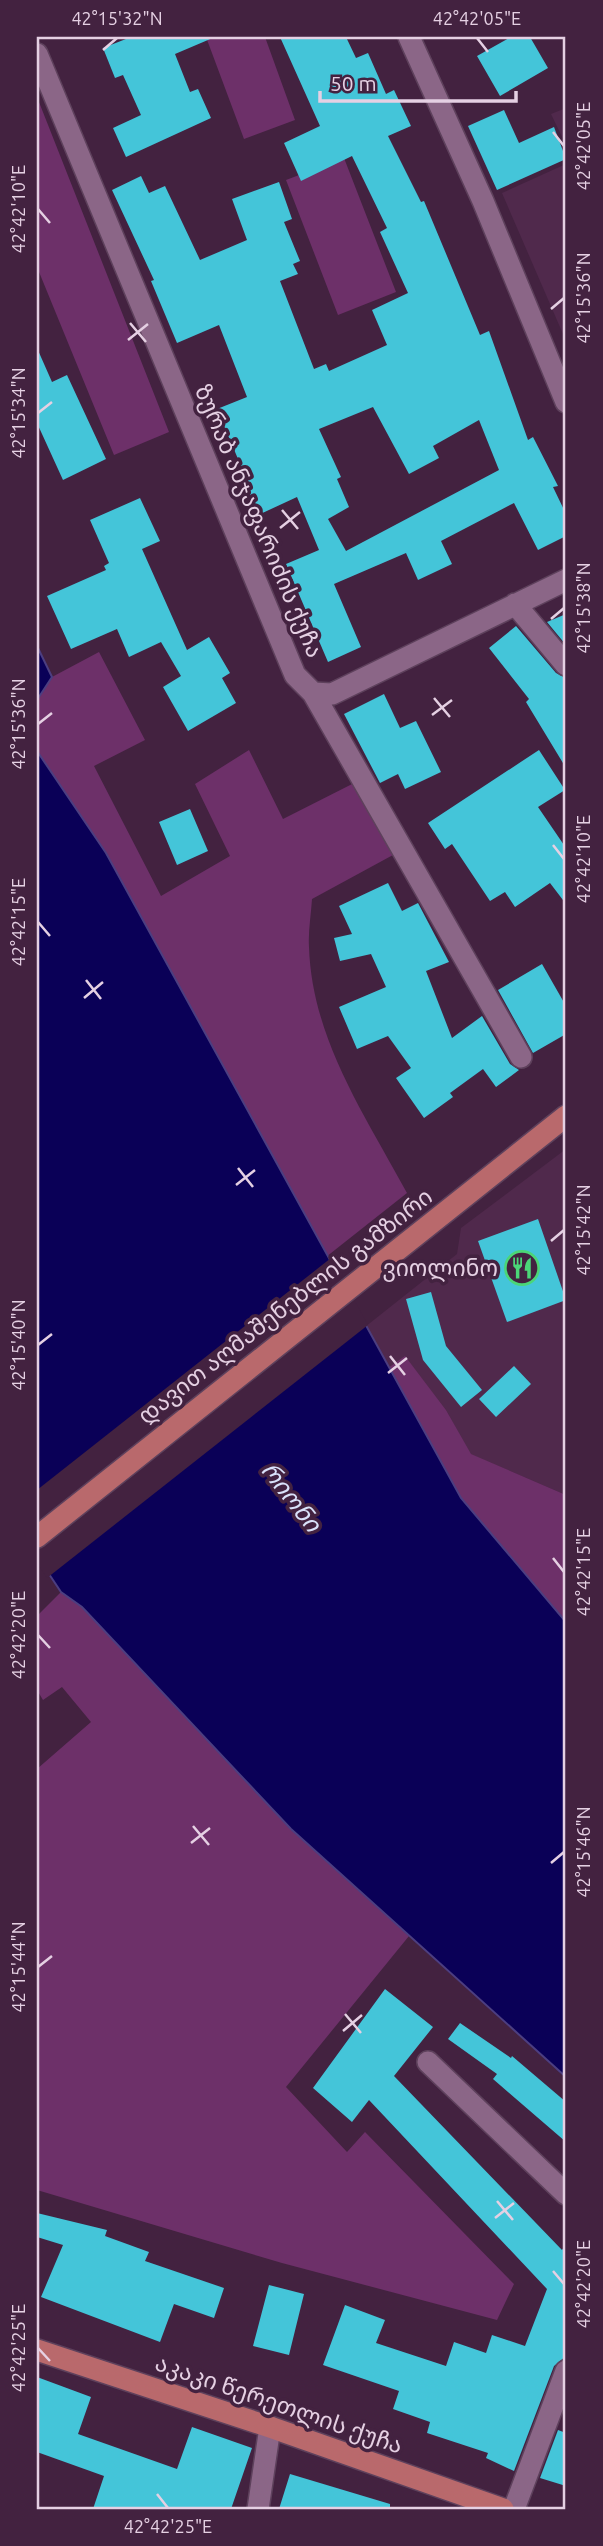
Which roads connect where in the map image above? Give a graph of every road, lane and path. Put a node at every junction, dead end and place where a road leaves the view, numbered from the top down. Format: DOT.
graph roads {
  1 [pos="409,37"];
  2 [pos="37,54"];
  3 [pos="566,402"];
  4 [pos="566,580"];
  5 [pos="515,604"];
  6 [pos="566,665"];
  7 [pos="313,693"];
  8 [pos="521,1058"];
  9 [pos="566,1116"];
  10 [pos="37,1536"];
  11 [pos="428,2062"];
  12 [pos="566,2194"];
  13 [pos="37,2350"];
  14 [pos="566,2371"];
  15 [pos="270,2427"];
  16 [pos="258,2509"];
  17 [pos="503,2509"];
  18 [pos="514,2509"];
  1 -- 3 [label="street"];
  2 -- 7 [label="street, ზურაბ ანჯაფარიძის ქუჩა"];
  4 -- 5 [label="street"];
  5 -- 6 [label="street"];
  5 -- 7 [label="street"];
  7 -- 8 [label="street, ზურაბ ანჯაფარიძის ქუჩა"];
  9 -- 10 [label="main road, დავით აღმაშენებლის გამზირი"];
  11 -- 12 [label="street"];
  13 -- 15 [label="main road, აკაკი წერეთლის ქუჩა"];
  14 -- 18 [label="street"];
  15 -- 16 [label="street"];
  15 -- 17 [label="main road, აკაკი წერეთლის ქუჩა"];
}
